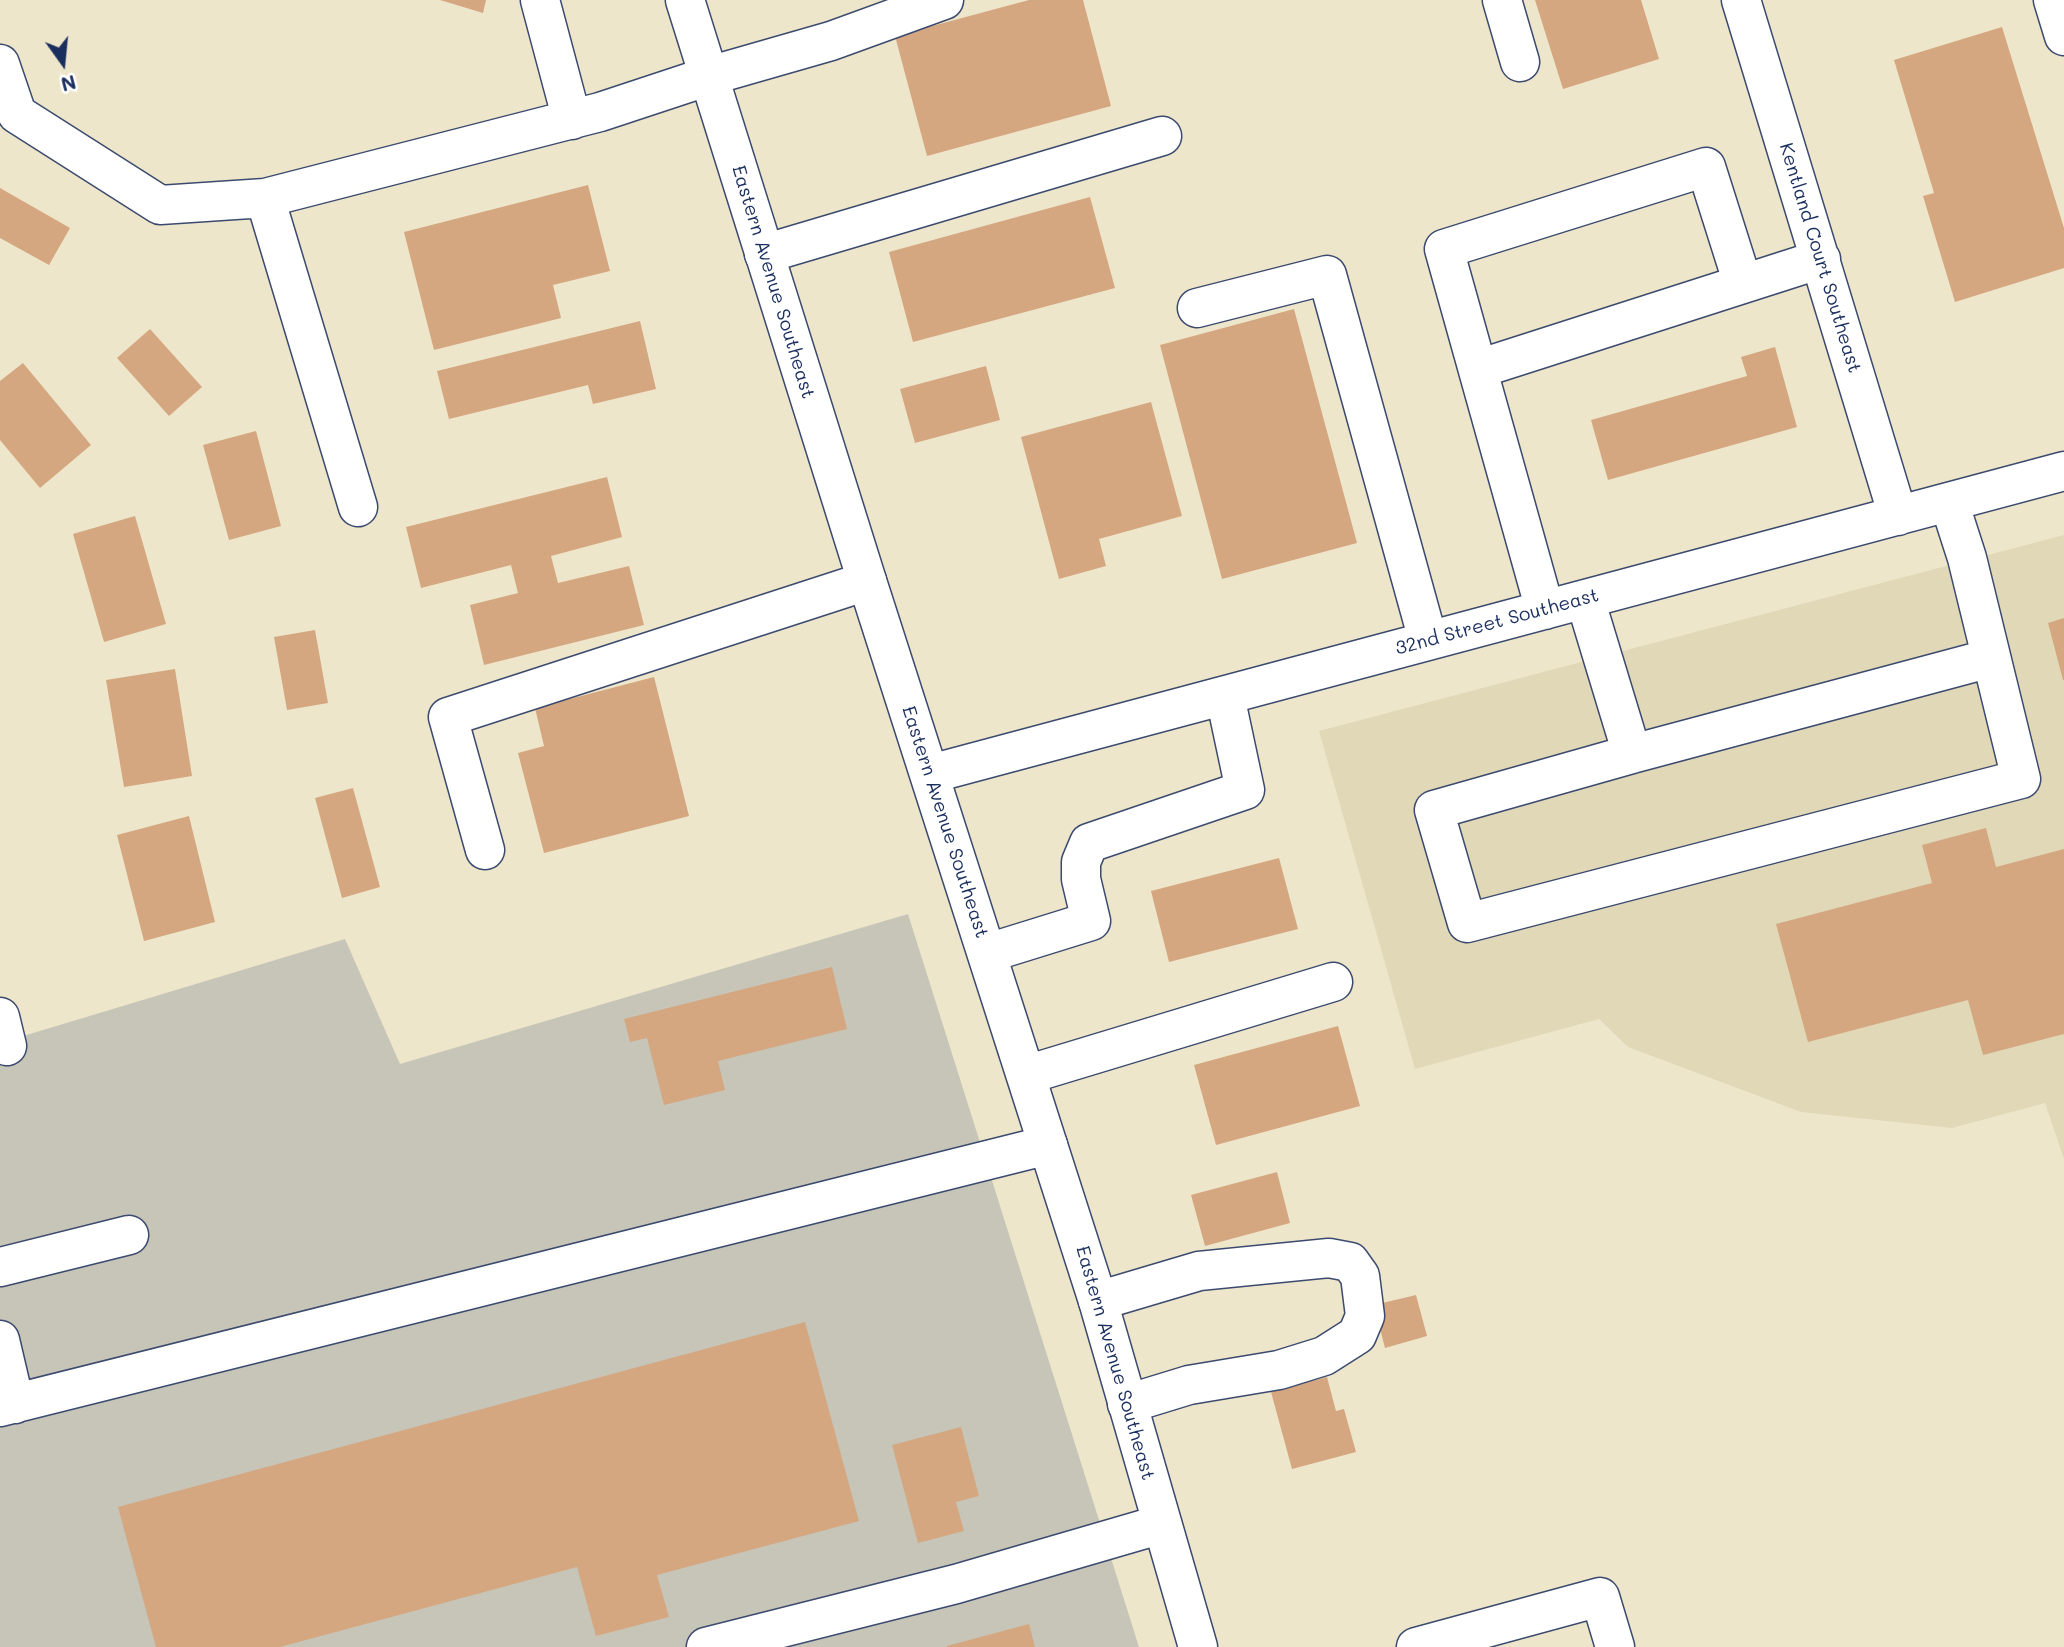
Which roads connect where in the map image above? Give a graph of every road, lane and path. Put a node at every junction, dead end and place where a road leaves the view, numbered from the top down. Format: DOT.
graph roads {
  1 [pos="540,0"];
  2 [pos="685,0"];
  3 [pos="944,0"];
  4 [pos="1502,0"];
  5 [pos="1741,0"];
  6 [pos="2053,0"];
  7 [pos="2064,36"];
  8 [pos="1520,62"];
  9 [pos="0,64"];
  10 [pos="709,76"];
  11 [pos="572,120"];
  12 [pos="1162,135"];
  13 [pos="265,198"];
  14 [pos="764,254"];
  15 [pos="1821,259"];
  16 [pos="1744,284"];
  17 [pos="1197,307"];
  18 [pos="1478,369"];
  19 [pos="2064,471"];
  20 [pos="1949,502"];
  21 [pos="358,506"];
  22 [pos="1898,516"];
  23 [pos="867,581"];
  24 [pos="1585,599"];
  25 [pos="1545,610"];
  26 [pos="1428,640"];
  27 [pos="1991,658"];
  28 [pos="1224,696"];
  29 [pos="1632,754"];
  30 [pos="930,775"];
  31 [pos="485,850"];
  32 [pos="988,953"];
  33 [pos="1333,982"];
  34 [pos="1026,1076"];
  35 [pos="1048,1145"];
  36 [pos="129,1236"];
  37 [pos="0,1267"];
  38 [pos="1098,1301"];
  39 [pos="0,1340"];
  40 [pos="1127,1404"];
  41 [pos="7,1406"];
  42 [pos="1162,1524"];
  43 [pos="706,1647"];
  44 [pos="1198,1647"];
  45 [pos="1416,1647"];
  46 [pos="1615,1647"];
  1 -- 11 [label="street"];
  2 -- 10 [label="street, Eastern Avenue Southeast"];
  3 -- 10 [label="street"];
  4 -- 8 [label="street"];
  5 -- 15 [label="street, Kentland Court Southeast"];
  6 -- 7 [label="street"];
  9 -- 13 [label="street"];
  10 -- 11 [label="street"];
  10 -- 14 [label="street, Eastern Avenue Southeast"];
  11 -- 13 [label="street"];
  12 -- 14 [label="street"];
  13 -- 21 [label="street"];
  14 -- 23 [label="street, Eastern Avenue Southeast"];
  15 -- 16 [label="street"];
  15 -- 22 [label="street, Kentland Court Southeast"];
  16 -- 18 [label="street"];
  16 -- 18 [label="street"];
  17 -- 26 [label="street"];
  18 -- 25 [label="street"];
  19 -- 20 [label="street, 32nd Street Southeast"];
  20 -- 22 [label="street, 32nd Street Southeast"];
  20 -- 27 [label="street"];
  22 -- 24 [label="street, 32nd Street Southeast"];
  23 -- 30 [label="street, Eastern Avenue Southeast"];
  23 -- 31 [label="street"];
  24 -- 25 [label="street, 32nd Street Southeast"];
  24 -- 29 [label="street"];
  25 -- 26 [label="street, 32nd Street Southeast"];
  26 -- 28 [label="street, 32nd Street Southeast"];
  27 -- 29 [label="street"];
  27 -- 29 [label="street"];
  28 -- 30 [label="street, 32nd Street Southeast"];
  28 -- 32 [label="street"];
  30 -- 32 [label="street, Eastern Avenue Southeast"];
  32 -- 34 [label="street, Eastern Avenue Southeast"];
  33 -- 34 [label="street"];
  34 -- 35 [label="street, Eastern Avenue Southeast"];
  35 -- 38 [label="street, Eastern Avenue Southeast"];
  35 -- 41 [label="street"];
  36 -- 37 [label="street"];
  38 -- 40 [label="street, Eastern Avenue Southeast"];
  38 -- 40 [label="street"];
  39 -- 41 [label="street"];
  40 -- 42 [label="street, Eastern Avenue Southeast"];
  42 -- 43 [label="street"];
  42 -- 44 [label="street, Eastern Avenue Southeast"];
  45 -- 46 [label="street"];
}
